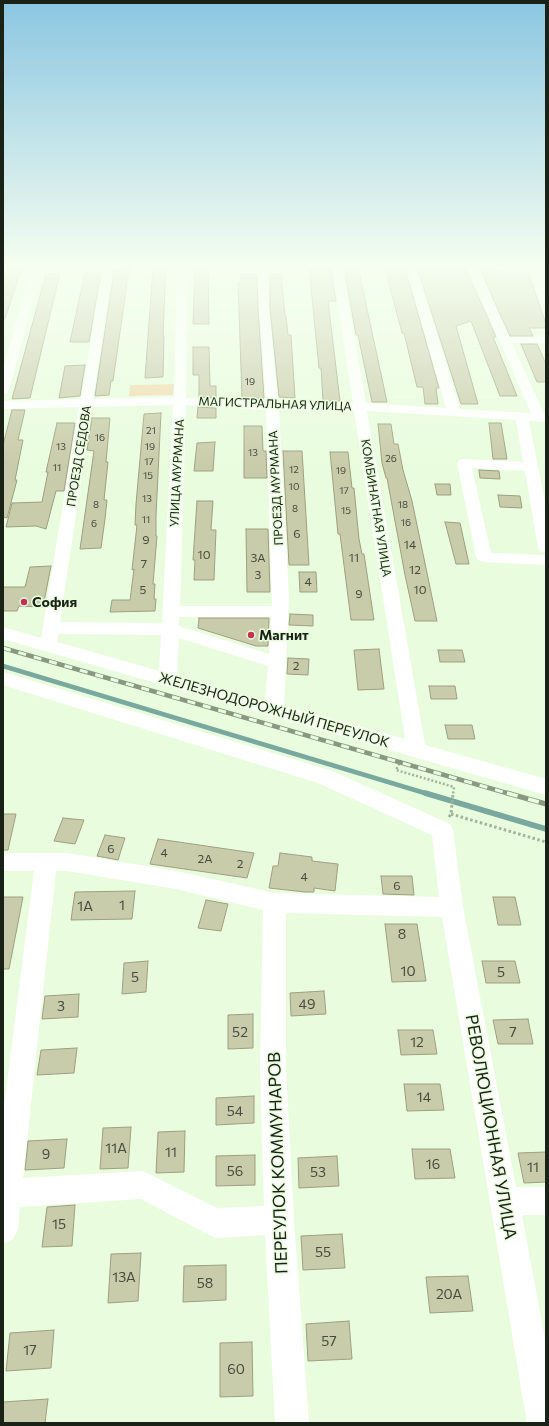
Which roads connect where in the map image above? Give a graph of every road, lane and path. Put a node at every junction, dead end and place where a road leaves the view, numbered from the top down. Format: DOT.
graph roads {
  1 [pos="19,334"];
  2 [pos="98,334"];
  3 [pos="181,334"];
  4 [pos="266,334"];
  5 [pos="348,334"];
  6 [pos="431,334"];
  7 [pos="502,334"];
  8 [pos="505,340"];
  9 [pos="546,340"];
  10 [pos="3,390"];
  11 [pos="180,401"];
  12 [pos="87,404"];
  13 [pos="3,405"];
  14 [pos="272,406"];
  15 [pos="360,407"];
  16 [pos="454,412"];
  17 [pos="522,416"];
  18 [pos="543,418"];
  19 [pos="531,467"];
  20 [pos="546,548"];
  21 [pos="546,560"];
  22 [pos="171,611"];
  23 [pos="280,612"];
  24 [pos="170,629"];
  25 [pos="3,633"];
  26 [pos="50,637"];
  27 [pos="277,663"];
  28 [pos="3,678"];
  29 [pos="168,680"];
  30 [pos="274,710"];
  31 [pos="416,750"];
  32 [pos="546,787"];
  33 [pos="454,796"];
  34 [pos="448,817"];
  35 [pos="546,842"];
  36 [pos="3,862"];
  37 [pos="46,863"];
  38 [pos="275,903"];
  39 [pos="452,907"];
  40 [pos="8,1192"];
  41 [pos="505,1201"];
  42 [pos="546,1201"];
  43 [pos="279,1220"];
  44 [pos="3,1229"];
  45 [pos="292,1423"];
  46 [pos="544,1423"];
  1 -- 10 [label="street"];
  2 -- 12 [label="street, ПРОЕЗД СЕДОВА"];
  3 -- 11 [label="street, УЛИЦА МУРМАНА"];
  4 -- 14 [label="street, ПРОЕЗД МУРМАНА"];
  5 -- 15 [label="street, КОМБИНАТНАЯ УЛИЦА"];
  6 -- 16 [label="street"];
  7 -- 8 [label="street"];
  8 -- 9 [label="street"];
  8 -- 18 [label="street"];
  11 -- 12 [label="street, МАГИСТРАЛЬНАЯ УЛИЦА"];
  11 -- 14 [label="street, МАГИСТРАЛЬНАЯ УЛИЦА"];
  11 -- 22 [label="street, УЛИЦА МУРМАНА"];
  12 -- 13 [label="street, МАГИСТРАЛЬНАЯ УЛИЦА"];
  12 -- 26 [label="street, ПРОЕЗД СЕДОВА"];
  14 -- 15 [label="street, МАГИСТРАЛЬНАЯ УЛИЦА"];
  14 -- 23 [label="street, ПРОЕЗД МУРМАНА"];
  15 -- 16 [label="street, МАГИСТРАЛЬНАЯ УЛИЦА"];
  15 -- 31 [label="street, КОМБИНАТНАЯ УЛИЦА"];
  16 -- 17 [label="street, МАГИСТРАЛЬНАЯ УЛИЦА"];
  17 -- 18 [label="street, МАГИСТРАЛЬНАЯ УЛИЦА"];
  17 -- 19 [label="street"];
  19 -- 20 [label="street"];
  19 -- 21 [label="street"];
  22 -- 23 [label="street"];
  22 -- 24 [label="street, УЛИЦА МУРМАНА"];
  23 -- 27 [label="street, ПРОЕЗД МУРМАНА"];
  24 -- 26 [label="street"];
  24 -- 27 [label="street"];
  24 -- 29 [label="street, УЛИЦА МУРМАНА"];
  25 -- 26 [label="street, ЖЕЛЕЗНОДОРОЖНЫЙ ПЕРЕУЛОК"];
  26 -- 29 [label="street, ЖЕЛЕЗНОДОРОЖНЫЙ ПЕРЕУЛОК"];
  27 -- 30 [label="street, ПРОЕЗД МУРМАНА"];
  28 -- 34 [label="street"];
  29 -- 30 [label="street, ЖЕЛЕЗНОДОРОЖНЫЙ ПЕРЕУЛОК"];
  30 -- 31 [label="street, ЖЕЛЕЗНОДОРОЖНЫЙ ПЕРЕУЛОК"];
  31 -- 32 [label="street, ЖЕЛЕЗНОДОРОЖНЫЙ ПЕРЕУЛОК"];
  33 -- 34 [label="path"];
  34 -- 35 [label="path"];
  34 -- 39 [label="street, РЕВОЛЮЦИОННАЯ УЛИЦА"];
  36 -- 37 [label="street"];
  37 -- 38 [label="street"];
  37 -- 40 [label="street"];
  38 -- 39 [label="street"];
  38 -- 43 [label="street, ПЕРЕУЛОК КОММУНАРОВ"];
  39 -- 41 [label="street, РЕВОЛЮЦИОННАЯ УЛИЦА"];
  40 -- 43 [label="street"];
  40 -- 44 [label="street"];
  41 -- 42 [label="street"];
  41 -- 46 [label="street, РЕВОЛЮЦИОННАЯ УЛИЦА"];
  43 -- 45 [label="street, ПЕРЕУЛОК КОММУНАРОВ"];
}
